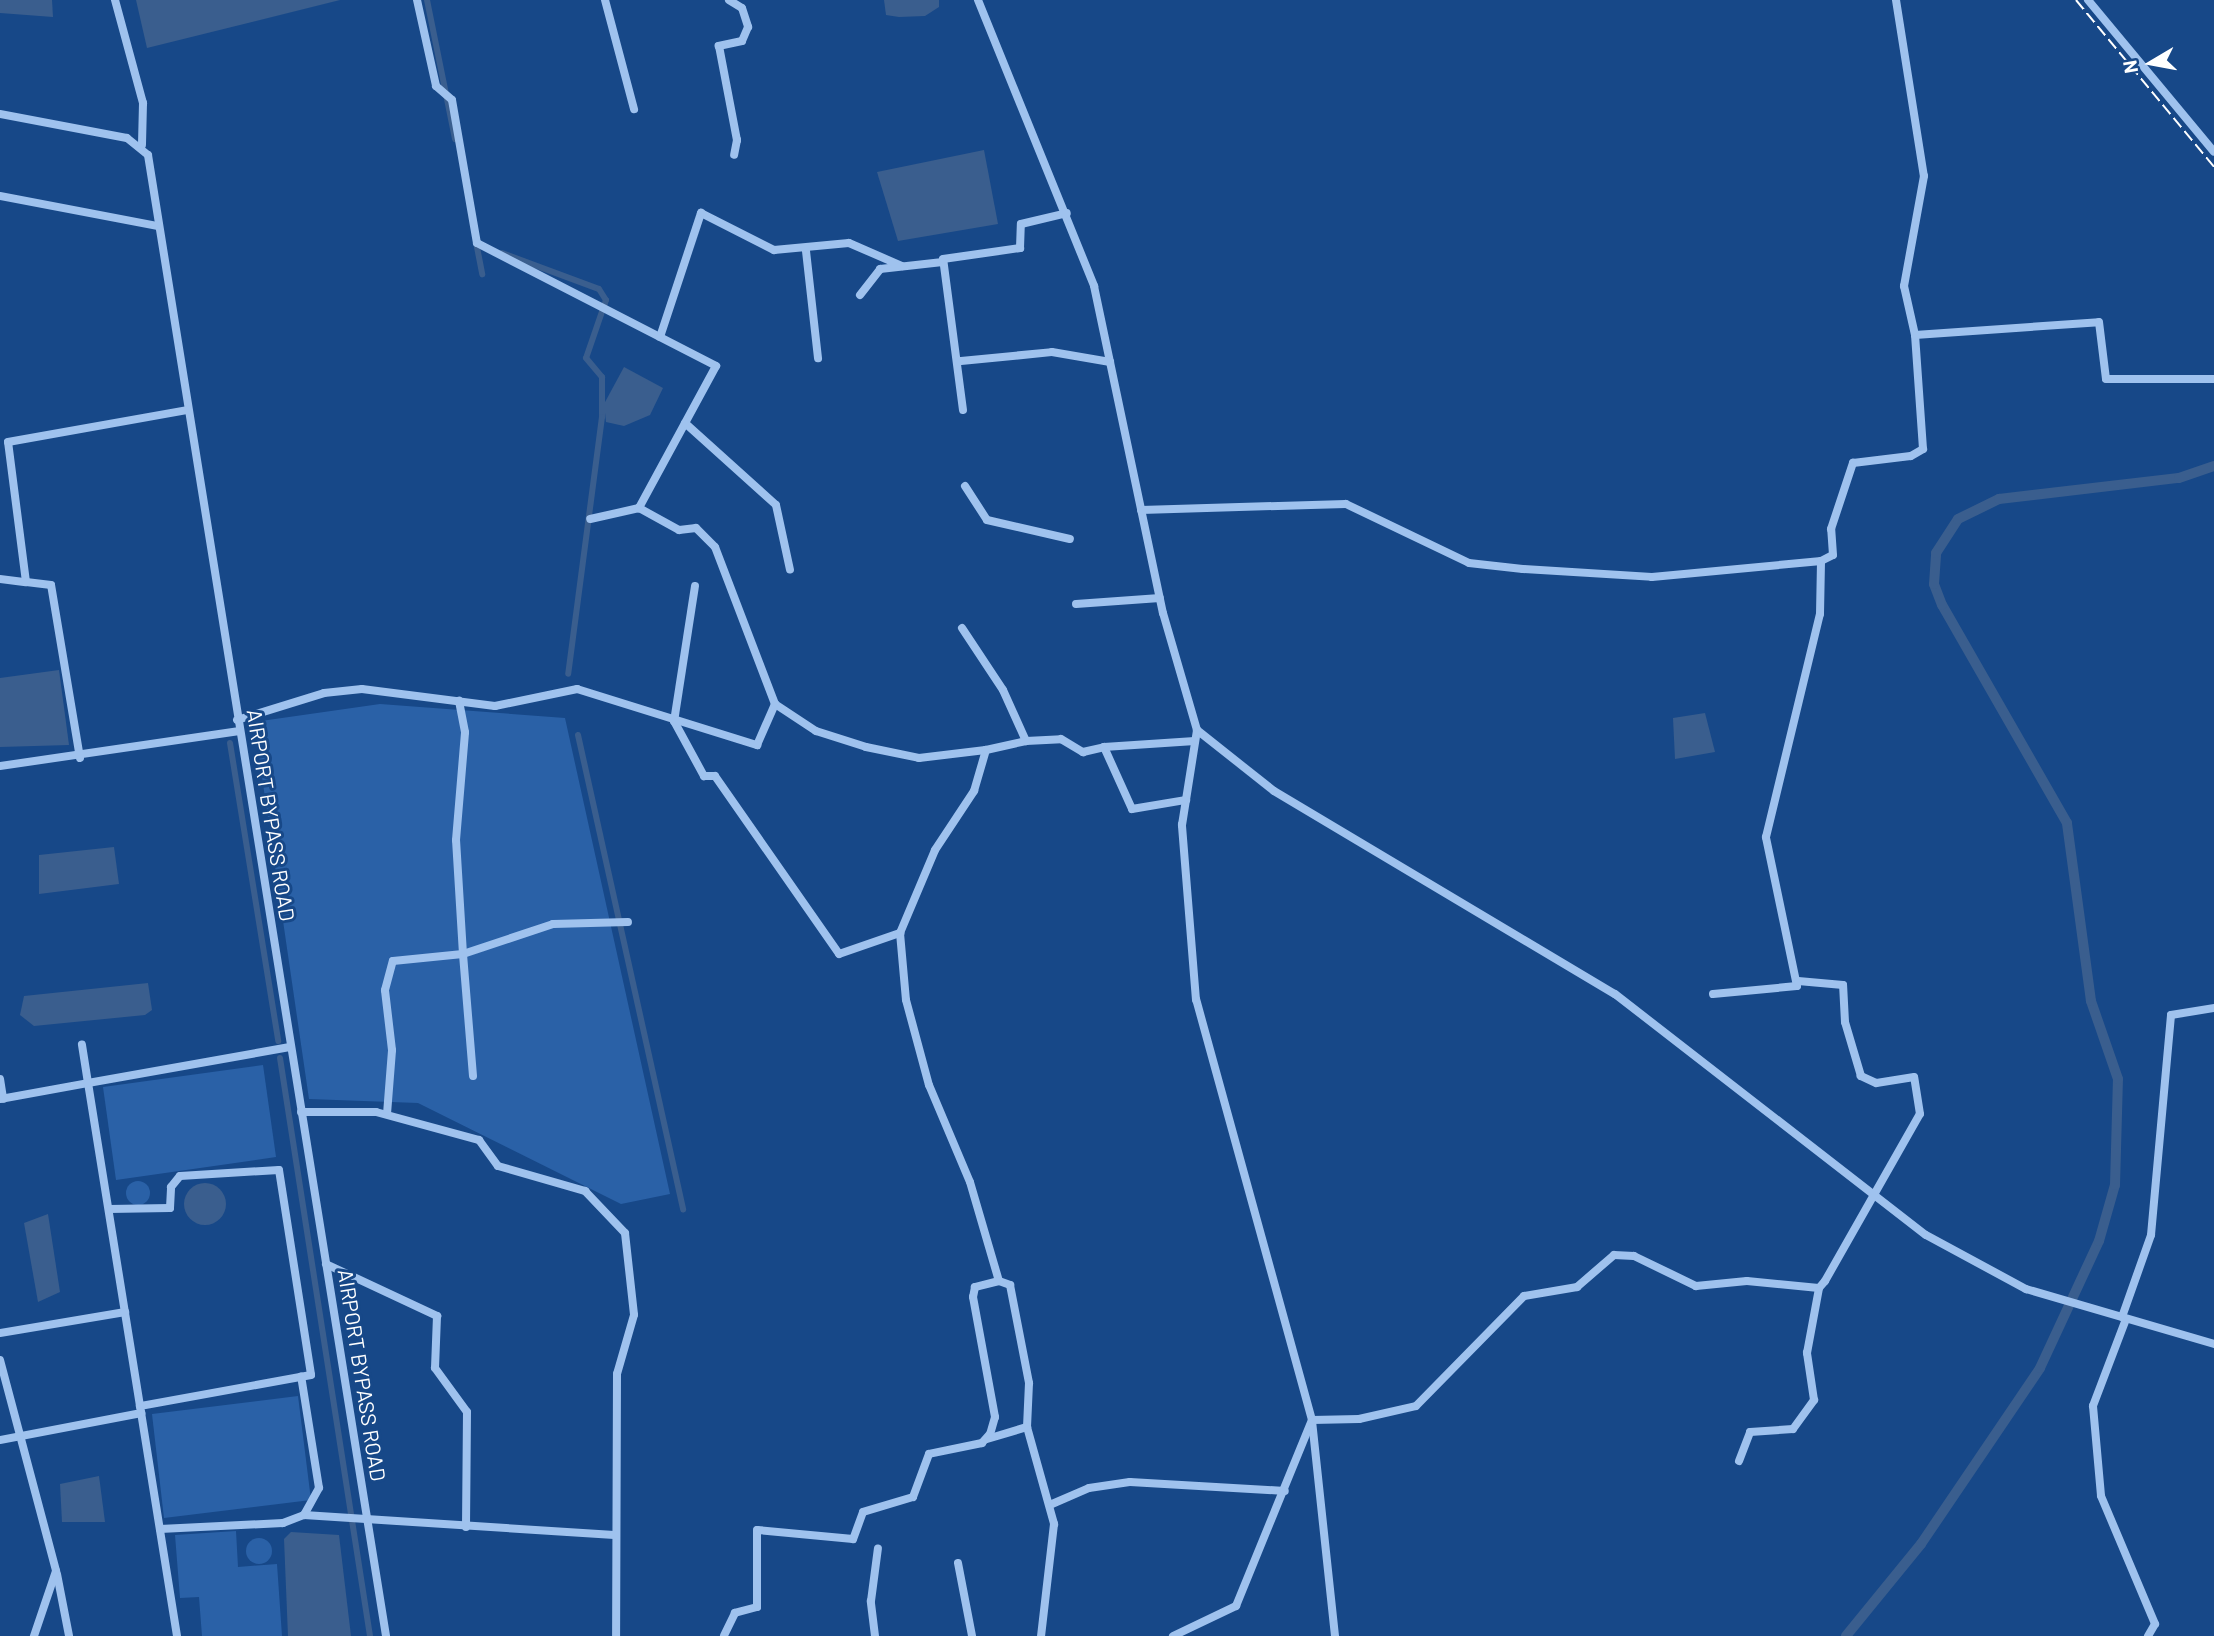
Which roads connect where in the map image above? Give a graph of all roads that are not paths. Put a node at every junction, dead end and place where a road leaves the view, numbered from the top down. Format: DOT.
graph roads {
  1 [pos="115,0"];
  2 [pos="417,0"];
  3 [pos="605,0"];
  4 [pos="729,0"];
  5 [pos="978,0"];
  6 [pos="1896,0"];
  7 [pos="2088,0"];
  8 [pos="634,109"];
  9 [pos="0,114"];
  10 [pos="142,145"];
  11 [pos="2214,152"];
  12 [pos="734,155"];
  13 [pos="0,196"];
  14 [pos="1067,213"];
  15 [pos="159,226"];
  16 [pos="806,251"];
  17 [pos="943,262"];
  18 [pos="902,267"];
  19 [pos="860,295"];
  20 [pos="1915,335"];
  21 [pos="660,337"];
  22 [pos="818,358"];
  23 [pos="961,360"];
  24 [pos="1110,362"];
  25 [pos="2214,379"];
  26 [pos="188,410"];
  27 [pos="963,410"];
  28 [pos="685,423"];
  29 [pos="4,442"];
  30 [pos="965,486"];
  31 [pos="639,508"];
  32 [pos="1141,510"];
  33 [pos="590,519"];
  34 [pos="1070,539"];
  35 [pos="1821,561"];
  36 [pos="790,570"];
  37 [pos="0,579"];
  38 [pos="26,582"];
  39 [pos="695,586"];
  40 [pos="1160,598"];
  41 [pos="1076,604"];
  42 [pos="962,628"];
  43 [pos="459,701"];
  44 [pos="775,704"];
  45 [pos="237,720"];
  46 [pos="674,721"];
  47 [pos="1197,730"];
  48 [pos="239,731"];
  49 [pos="1026,741"];
  50 [pos="1195,741"];
  51 [pos="1104,747"];
  52 [pos="986,750"];
  53 [pos="80,758"];
  54 [pos="0,766"];
  55 [pos="1186,800"];
  56 [pos="628,922"];
  57 [pos="900,933"];
  58 [pos="463,954"];
  59 [pos="1798,981"];
  60 [pos="1713,994"];
  61 [pos="2214,1008"];
  62 [pos="82,1044"];
  63 [pos="290,1047"];
  64 [pos="473,1076"];
  65 [pos="0,1079"];
  66 [pos="88,1083"];
  67 [pos="2,1099"];
  68 [pos="301,1112"];
  69 [pos="387,1114"];
  70 [pos="1872,1192"];
  71 [pos="108,1209"];
  72 [pos="326,1264"];
  73 [pos="999,1281"];
  74 [pos="1819,1288"];
  75 [pos="125,1312"];
  76 [pos="2124,1318"];
  77 [pos="0,1333"];
  78 [pos="2214,1344"];
  79 [pos="0,1360"];
  80 [pos="301,1376"];
  81 [pos="141,1409"];
  82 [pos="1312,1420"];
  83 [pos="1027,1427"];
  84 [pos="21,1436"];
  85 [pos="0,1440"];
  86 [pos="985,1441"];
  87 [pos="1739,1461"];
  88 [pos="1285,1491"];
  89 [pos="1052,1504"];
  90 [pos="304,1515"];
  91 [pos="368,1522"];
  92 [pos="466,1527"];
  93 [pos="160,1529"];
  94 [pos="614,1535"];
  95 [pos="878,1548"];
  96 [pos="958,1563"];
  97 [pos="56,1571"];
  98 [pos="1194,1626"];
  99 [pos="34,1636"];
  100 [pos="69,1636"];
  101 [pos="177,1636"];
  102 [pos="386,1636"];
  103 [pos="616,1636"];
  104 [pos="724,1636"];
  105 [pos="875,1636"];
  106 [pos="972,1636"];
  107 [pos="1041,1636"];
  108 [pos="1173,1636"];
  109 [pos="1196,1636"];
  110 [pos="1335,1636"];
  111 [pos="2149,1636"];
  1 -- 10 [label="street, AIRPORT BYPASS ROAD"];
  2 -- 21 [label="street"];
  3 -- 8 [label="street"];
  4 -- 12 [label="street"];
  5 -- 14 [label="street"];
  6 -- 20 [label="street"];
  7 -- 11 [label="street"];
  9 -- 10 [label="street"];
  10 -- 15 [label="street, AIRPORT BYPASS ROAD"];
  13 -- 15 [label="street"];
  14 -- 17 [label="street"];
  14 -- 24 [label="street"];
  15 -- 26 [label="street, AIRPORT BYPASS ROAD"];
  16 -- 18 [label="street"];
  16 -- 21 [label="street"];
  16 -- 22 [label="street"];
  17 -- 18 [label="street"];
  17 -- 23 [label="street"];
  18 -- 19 [label="street"];
  20 -- 25 [label="street"];
  20 -- 35 [label="street"];
  21 -- 28 [label="street"];
  23 -- 24 [label="street"];
  23 -- 27 [label="street"];
  24 -- 32 [label="street"];
  26 -- 29 [label="street"];
  26 -- 45 [label="street, AIRPORT BYPASS ROAD"];
  28 -- 31 [label="street"];
  28 -- 36 [label="street"];
  29 -- 38 [label="street"];
  30 -- 34 [label="street"];
  31 -- 33 [label="street"];
  31 -- 44 [label="street"];
  32 -- 35 [label="street"];
  32 -- 40 [label="street"];
  35 -- 59 [label="street"];
  37 -- 38 [label="street"];
  38 -- 53 [label="street"];
  39 -- 46 [label="street"];
  40 -- 41 [label="street"];
  40 -- 47 [label="street"];
  42 -- 49 [label="street"];
  43 -- 45 [label="street"];
  43 -- 46 [label="street"];
  43 -- 58 [label="street"];
  44 -- 46 [label="street"];
  44 -- 52 [label="street"];
  45 -- 48 [label="street, AIRPORT BYPASS ROAD"];
  46 -- 57 [label="street"];
  47 -- 50 [label="street"];
  47 -- 70 [label="street"];
  48 -- 53 [label="street"];
  48 -- 63 [label="street, AIRPORT BYPASS ROAD"];
  49 -- 51 [label="street"];
  49 -- 52 [label="street"];
  50 -- 51 [label="street"];
  50 -- 55 [label="street"];
  51 -- 55 [label="street"];
  52 -- 57 [label="street"];
  53 -- 54 [label="street"];
  55 -- 82 [label="street"];
  56 -- 58 [label="street"];
  57 -- 73 [label="street"];
  58 -- 64 [label="street"];
  58 -- 69 [label="street"];
  59 -- 60 [label="street"];
  59 -- 70 [label="street"];
  61 -- 76 [label="street"];
  62 -- 66 [label="street"];
  63 -- 66 [label="street"];
  63 -- 68 [label="street, AIRPORT BYPASS ROAD"];
  65 -- 67 [label="street"];
  66 -- 67 [label="street"];
  66 -- 71 [label="street"];
  68 -- 69 [label="street"];
  68 -- 72 [label="street, AIRPORT BYPASS ROAD"];
  69 -- 94 [label="street"];
  70 -- 74 [label="street"];
  70 -- 76 [label="street"];
  71 -- 75 [label="street"];
  71 -- 80 [label="street"];
  72 -- 91 [label="street, AIRPORT BYPASS ROAD"];
  72 -- 92 [label="street"];
  73 -- 83 [label="street"];
  73 -- 86 [label="street"];
  74 -- 82 [label="street"];
  74 -- 87 [label="street"];
  75 -- 77 [label="street"];
  75 -- 81 [label="street"];
  76 -- 78 [label="street"];
  76 -- 111 [label="street"];
  79 -- 84 [label="street"];
  80 -- 81 [label="street"];
  80 -- 90 [label="street"];
  81 -- 84 [label="street"];
  81 -- 93 [label="street"];
  82 -- 88 [label="street"];
  82 -- 110 [label="street"];
  83 -- 86 [label="street"];
  83 -- 89 [label="street"];
  84 -- 85 [label="street"];
  84 -- 97 [label="street"];
  86 -- 104 [label="street"];
  88 -- 89 [label="street"];
  88 -- 98 [label="street"];
  89 -- 107 [label="street"];
  90 -- 91 [label="street"];
  90 -- 93 [label="street"];
  91 -- 92 [label="street"];
  91 -- 102 [label="street, AIRPORT BYPASS ROAD"];
  92 -- 94 [label="street"];
  93 -- 101 [label="street"];
  94 -- 103 [label="street"];
  95 -- 105 [label="street"];
  96 -- 106 [label="street"];
  97 -- 99 [label="street"];
  97 -- 100 [label="street"];
  98 -- 108 [label="street"];
  98 -- 109 [label="street"];
}
